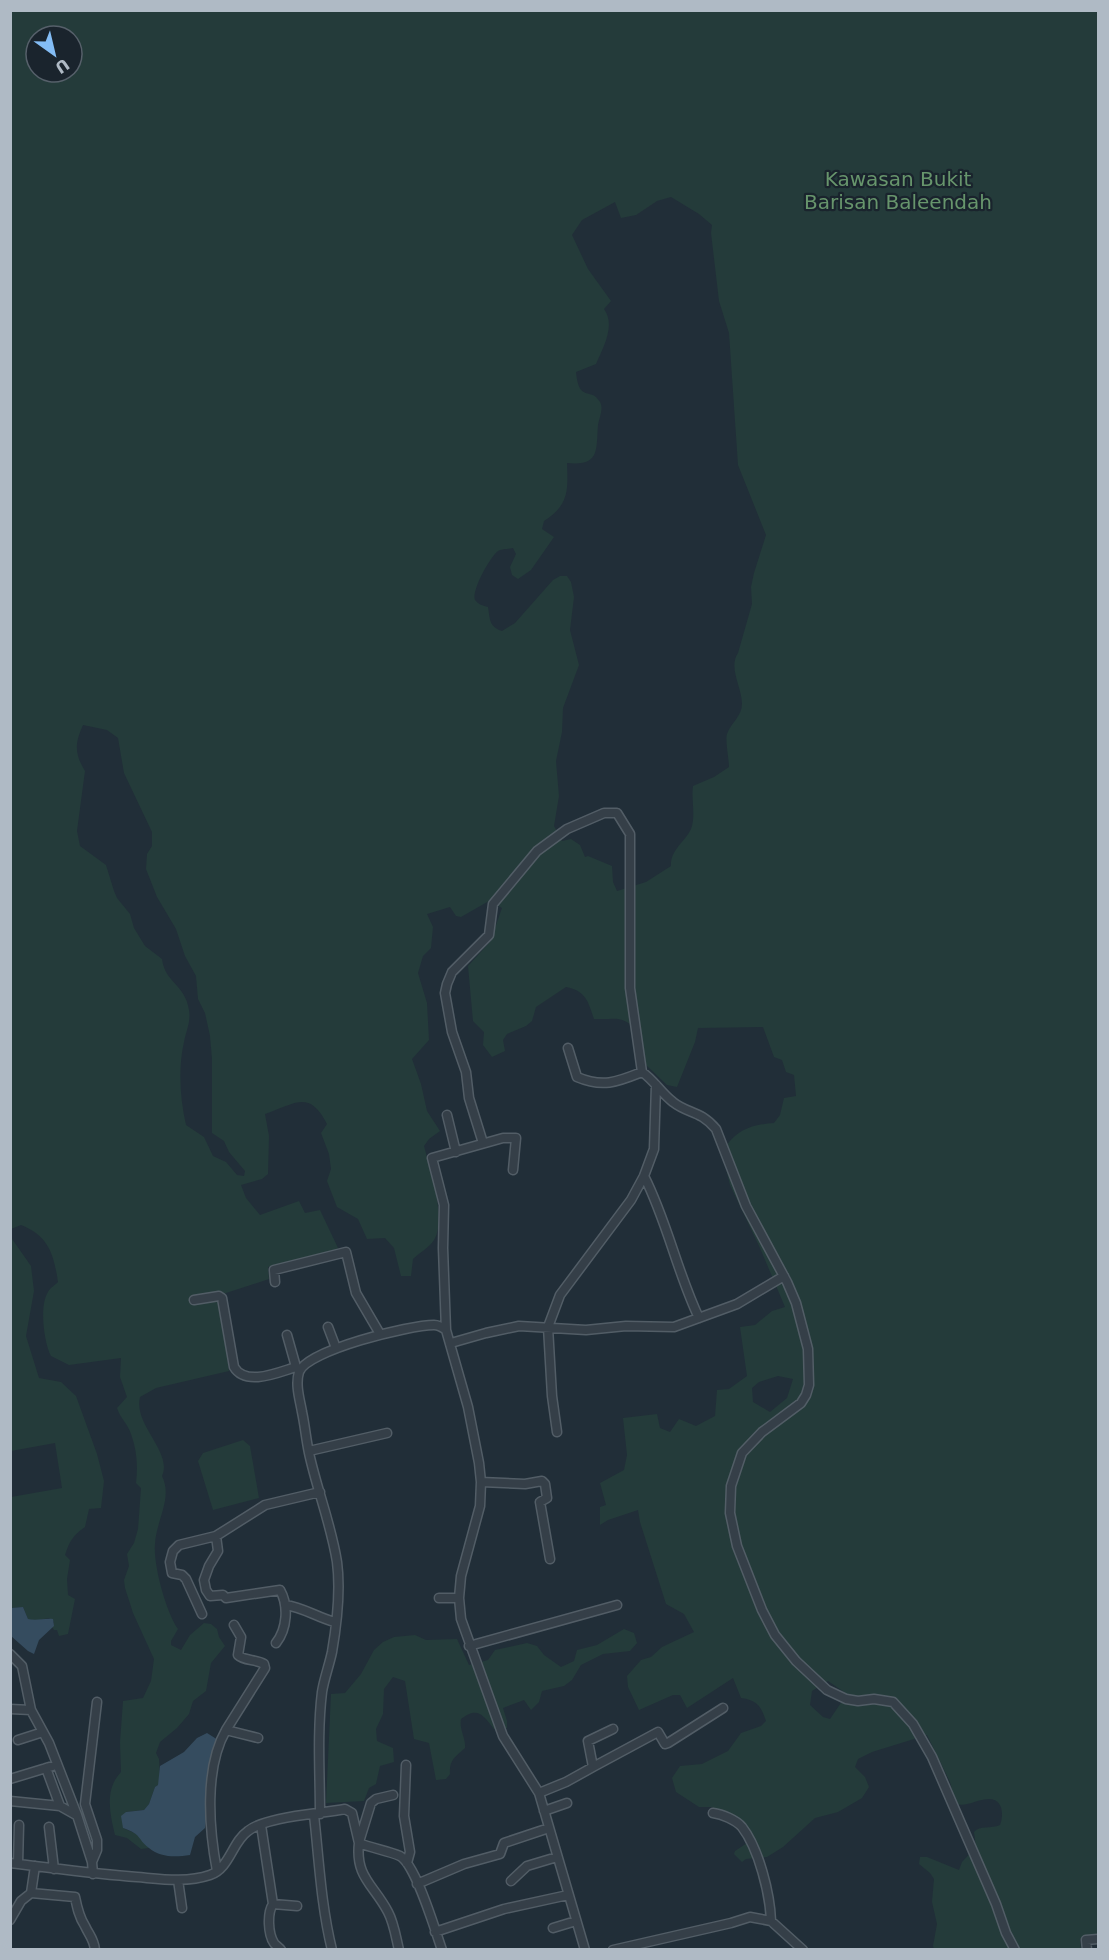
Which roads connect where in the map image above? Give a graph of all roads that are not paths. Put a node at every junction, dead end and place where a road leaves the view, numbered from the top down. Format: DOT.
graph roads {
  1 [pos="568,1048"];
  2 [pos="642,1072"];
  3 [pos="656,1085"];
  4 [pos="447,1115"];
  5 [pos="483,1143"];
  6 [pos="456,1152"];
  7 [pos="513,1170"];
  8 [pos="644,1176"];
  9 [pos="784,1276"];
  10 [pos="275,1282"];
  11 [pos="194,1300"];
  12 [pos="699,1318"];
  13 [pos="328,1327"];
  14 [pos="548,1327"];
  15 [pos="446,1330"];
  16 [pos="383,1334"];
  17 [pos="287,1335"];
  18 [pos="451,1343"];
  19 [pos="336,1348"];
  20 [pos="298,1368"];
  21 [pos="557,1432"];
  22 [pos="387,1433"];
  23 [pos="309,1451"];
  24 [pos="481,1482"];
  25 [pos="320,1492"];
  26 [pos="216,1536"];
  27 [pos="550,1559"];
  28 [pos="439,1598"];
  29 [pos="459,1598"];
  30 [pos="285,1605"];
  31 [pos="617,1605"];
  32 [pos="202,1614"];
  33 [pos="335,1622"];
  34 [pos="234,1625"];
  35 [pos="276,1643"];
  36 [pos="469,1646"];
  37 [pos="10,1654"];
  38 [pos="97,1702"];
  39 [pos="723,1708"];
  40 [pos="10,1709"];
  41 [pos="31,1710"];
  42 [pos="614,1729"];
  43 [pos="226,1730"];
  44 [pos="43,1732"];
  45 [pos="258,1738"];
  46 [pos="18,1740"];
  47 [pos="406,1765"];
  48 [pos="56,1766"];
  49 [pos="593,1767"];
  50 [pos="46,1768"];
  51 [pos="10,1779"];
  52 [pos="539,1793"];
  53 [pos="393,1795"];
  54 [pos="10,1801"];
  55 [pos="567,1803"];
  56 [pos="60,1806"];
  57 [pos="544,1811"];
  58 [pos="713,1813"];
  59 [pos="77,1815"];
  60 [pos="317,1815"];
  61 [pos="19,1825"];
  62 [pos="261,1825"];
  63 [pos="49,1827"];
  64 [pos="549,1828"];
  65 [pos="360,1843"];
  66 [pos="557,1857"];
  67 [pos="92,1862"];
  68 [pos="14,1863"];
  69 [pos="407,1863"];
  70 [pos="35,1866"];
  71 [pos="54,1869"];
  72 [pos="217,1871"];
  73 [pos="93,1874"];
  74 [pos="178,1880"];
  75 [pos="511,1881"];
  76 [pos="417,1884"];
  77 [pos="32,1893"];
  78 [pos="568,1895"];
  79 [pos="273,1904"];
  80 [pos="297,1906"];
  81 [pos="182,1908"];
  82 [pos="10,1920"];
  83 [pos="576,1921"];
  84 [pos="771,1921"];
  85 [pos="553,1928"];
  86 [pos="435,1932"];
  87 [pos="1098,1939"];
  88 [pos="95,1950"];
  89 [pos="281,1950"];
  90 [pos="332,1950"];
  91 [pos="399,1950"];
  92 [pos="442,1950"];
  93 [pos="585,1950"];
  94 [pos="613,1950"];
  95 [pos="803,1950"];
  96 [pos="1015,1950"];
  97 [pos="1088,1950"];
  1 -- 2 [label="street"];
  2 -- 3 [label="street"];
  2 -- 5 [label="street"];
  3 -- 8 [label="street"];
  3 -- 9 [label="street"];
  4 -- 6 [label="street"];
  5 -- 6 [label="street"];
  5 -- 7 [label="street"];
  6 -- 15 [label="street"];
  8 -- 12 [label="street"];
  8 -- 14 [label="street"];
  9 -- 12 [label="street"];
  9 -- 96 [label="street"];
  10 -- 16 [label="street"];
  11 -- 20 [label="street"];
  12 -- 14 [label="street"];
  13 -- 19 [label="street"];
  14 -- 18 [label="street"];
  14 -- 21 [label="street"];
  15 -- 16 [label="street"];
  15 -- 18 [label="street"];
  16 -- 19 [label="street"];
  17 -- 20 [label="street"];
  18 -- 24 [label="street"];
  19 -- 20 [label="street"];
  20 -- 23 [label="street"];
  22 -- 23 [label="street"];
  23 -- 25 [label="street"];
  24 -- 27 [label="street"];
  24 -- 29 [label="street"];
  25 -- 26 [label="street"];
  25 -- 33 [label="street"];
  26 -- 30 [label="street"];
  26 -- 32 [label="street"];
  28 -- 29 [label="street"];
  29 -- 36 [label="street"];
  30 -- 33 [label="street"];
  30 -- 35 [label="street"];
  31 -- 36 [label="street"];
  33 -- 60 [label="street"];
  34 -- 43 [label="street"];
  36 -- 52 [label="street"];
  37 -- 41 [label="street"];
  38 -- 67 [label="street"];
  39 -- 49 [label="street"];
  40 -- 41 [label="street"];
  41 -- 44 [label="street"];
  42 -- 49 [label="street"];
  43 -- 45 [label="street"];
  43 -- 72 [label="street"];
  44 -- 46 [label="street"];
  44 -- 48 [label="street"];
  47 -- 69 [label="street"];
  48 -- 50 [label="street"];
  48 -- 59 [label="street"];
  49 -- 52 [label="street"];
  50 -- 51 [label="street"];
  50 -- 56 [label="street"];
  52 -- 57 [label="street"];
  53 -- 65 [label="street"];
  54 -- 56 [label="street"];
  55 -- 57 [label="street"];
  56 -- 59 [label="street"];
  57 -- 64 [label="street"];
  58 -- 84 [label="street"];
  59 -- 67 [label="street"];
  60 -- 62 [label="street"];
  60 -- 65 [label="street"];
  60 -- 90 [label="street"];
  61 -- 68 [label="street"];
  62 -- 72 [label="street"];
  62 -- 79 [label="street"];
  63 -- 71 [label="street"];
  64 -- 66 [label="street"];
  64 -- 76 [label="street"];
  65 -- 69 [label="street"];
  65 -- 91 [label="street"];
  66 -- 75 [label="street"];
  66 -- 78 [label="street"];
  67 -- 73 [label="street"];
  68 -- 70 [label="street"];
  69 -- 76 [label="street"];
  70 -- 71 [label="street"];
  70 -- 77 [label="street"];
  71 -- 73 [label="street"];
  72 -- 74 [label="street"];
  73 -- 74 [label="street"];
  74 -- 81 [label="street"];
  76 -- 86 [label="street"];
  77 -- 82 [label="street"];
  77 -- 88 [label="street"];
  78 -- 83 [label="street"];
  78 -- 86 [label="street"];
  79 -- 80 [label="street"];
  79 -- 89 [label="street"];
  83 -- 85 [label="street"];
  83 -- 93 [label="street"];
  84 -- 94 [label="street"];
  84 -- 95 [label="street"];
  86 -- 92 [label="street"];
  87 -- 97 [label="street"];
}
